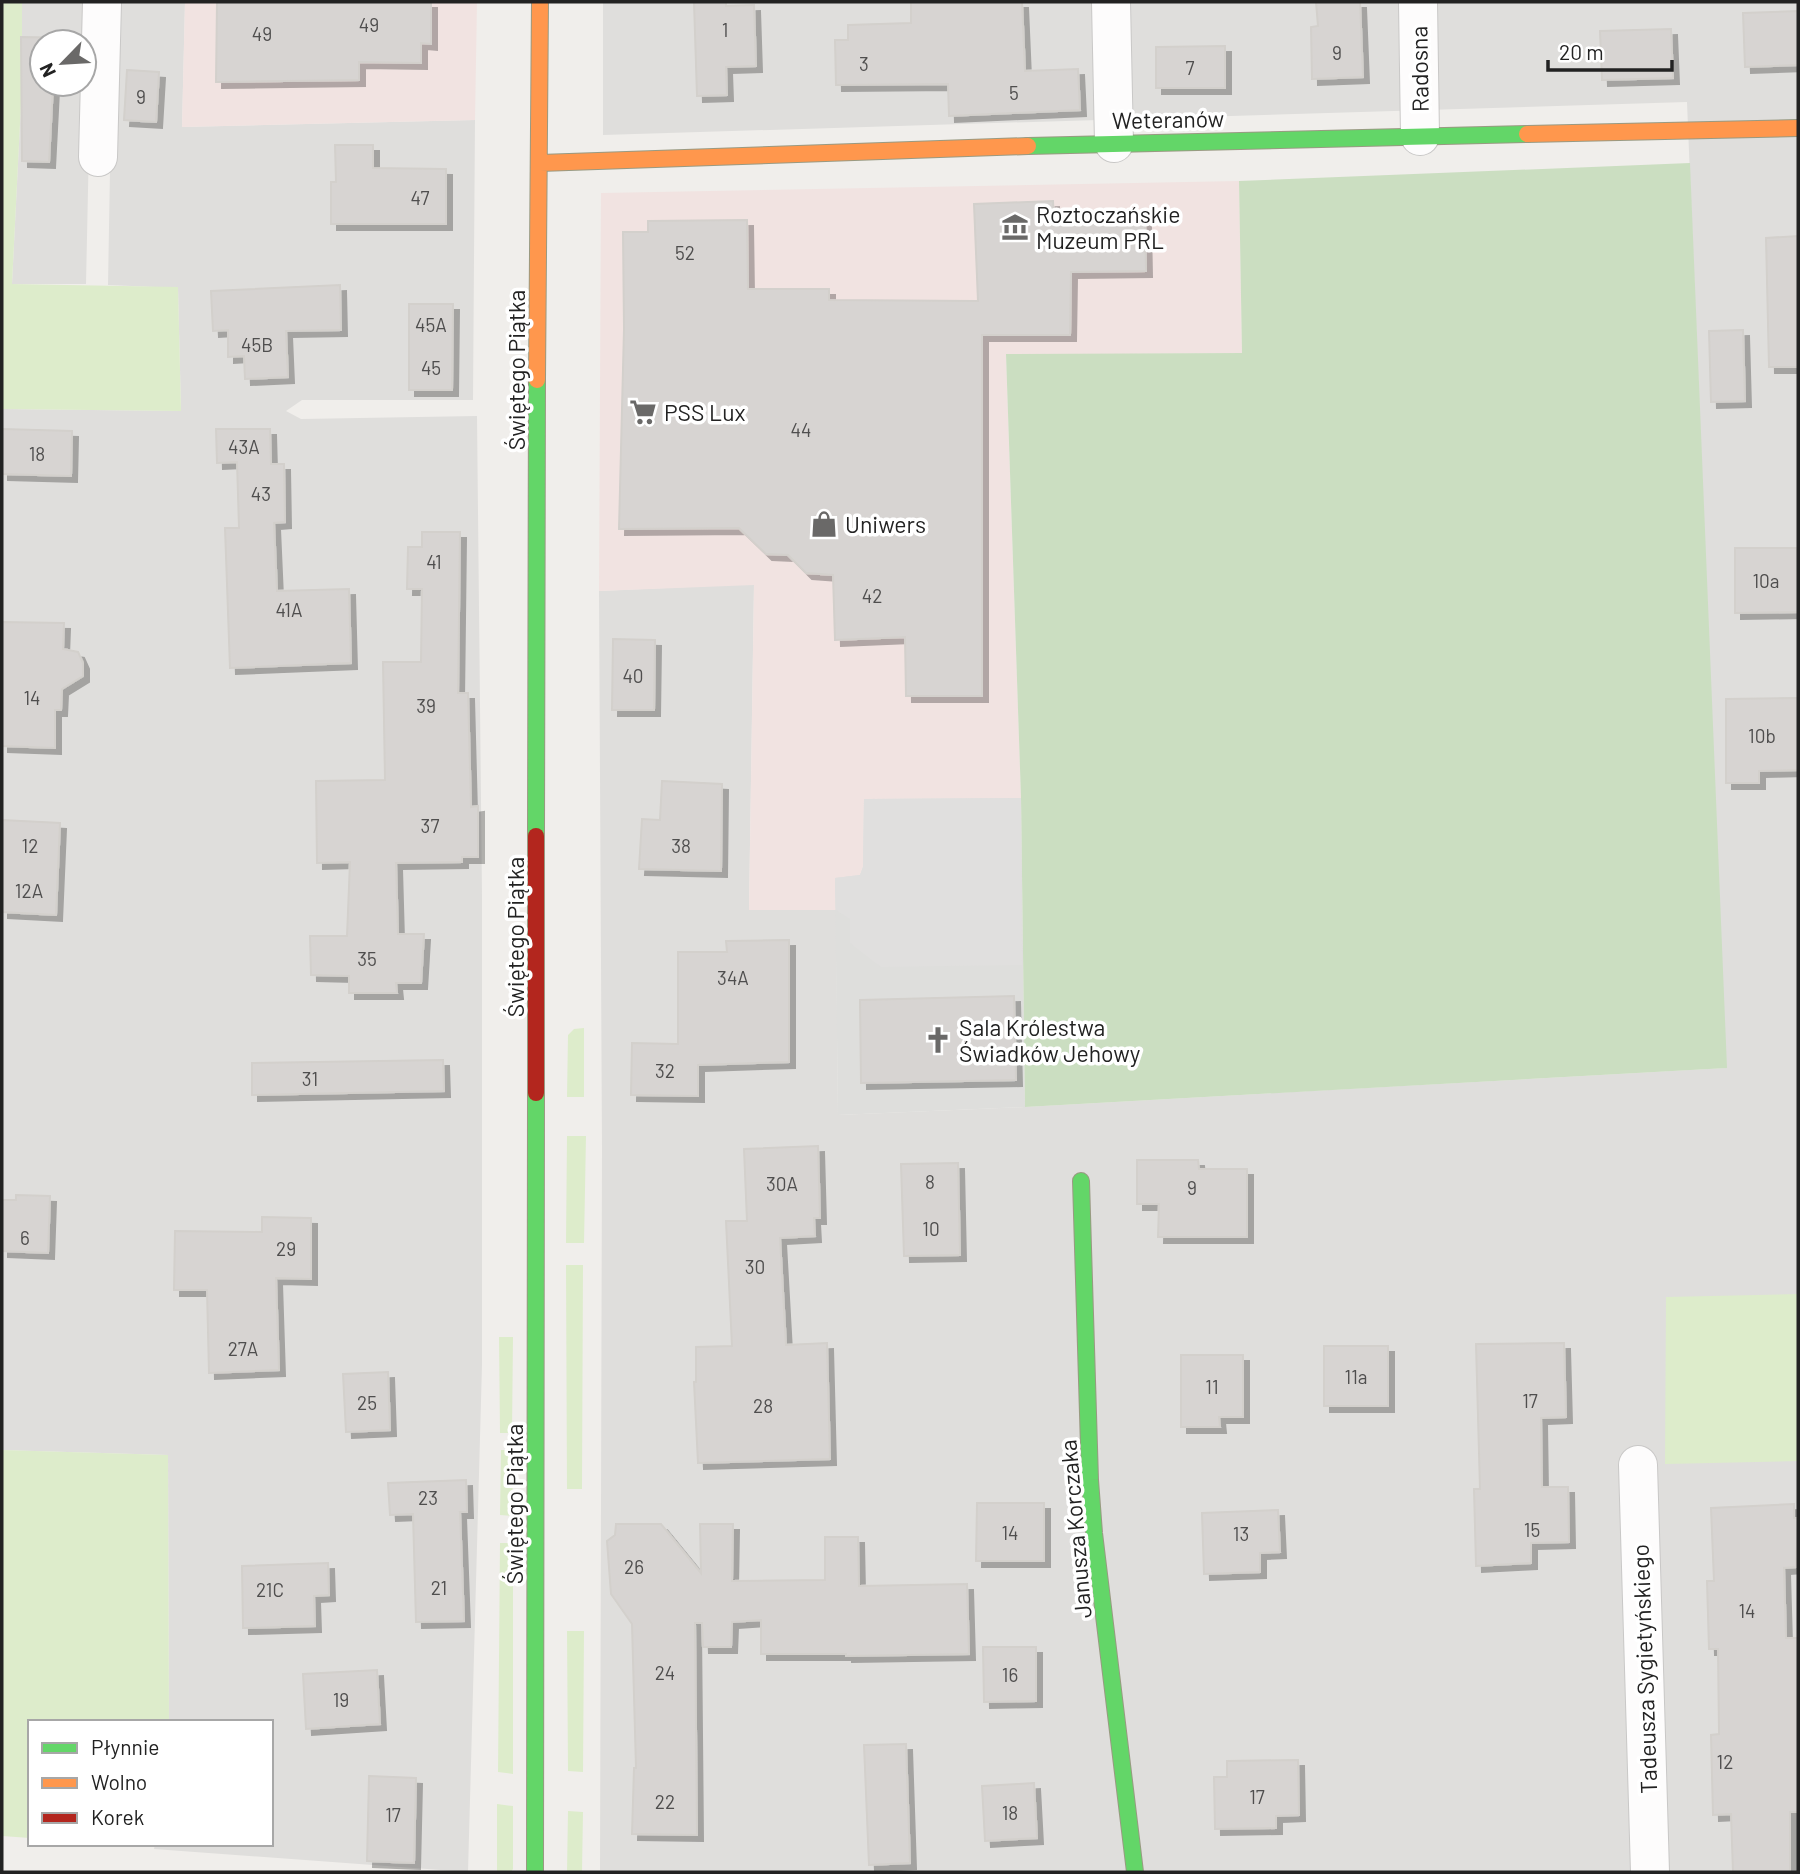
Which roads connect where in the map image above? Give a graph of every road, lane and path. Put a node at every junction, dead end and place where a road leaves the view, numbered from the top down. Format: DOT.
graph roads {
  1 [pos="103,2"];
  2 [pos="540,2"];
  3 [pos="1111,2"];
  4 [pos="1418,2"];
  5 [pos="1798,128"];
  6 [pos="1420,136"];
  7 [pos="1114,143"];
  8 [pos="98,157"];
  9 [pos="540,163"];
  10 [pos="1081,1181"];
  11 [pos="1638,1465"];
  12 [pos="535,1872"];
  13 [pos="1135,1872"];
  14 [pos="1650,1872"];
  1 -- 8 [label="street"];
  2 -- 9 [label="street, Świętego Piątka"];
  3 -- 7 [label="street"];
  4 -- 6 [label="street, Radosna"];
  5 -- 6 [label="street, Weteranów"];
  6 -- 7 [label="street, Weteranów"];
  7 -- 9 [label="street, Weteranów"];
  9 -- 12 [label="street, Świętego Piątka"];
  10 -- 13 [label="street, Janusza Korczaka"];
  11 -- 14 [label="street, Tadeusza Sygietyńskiego"];
}
